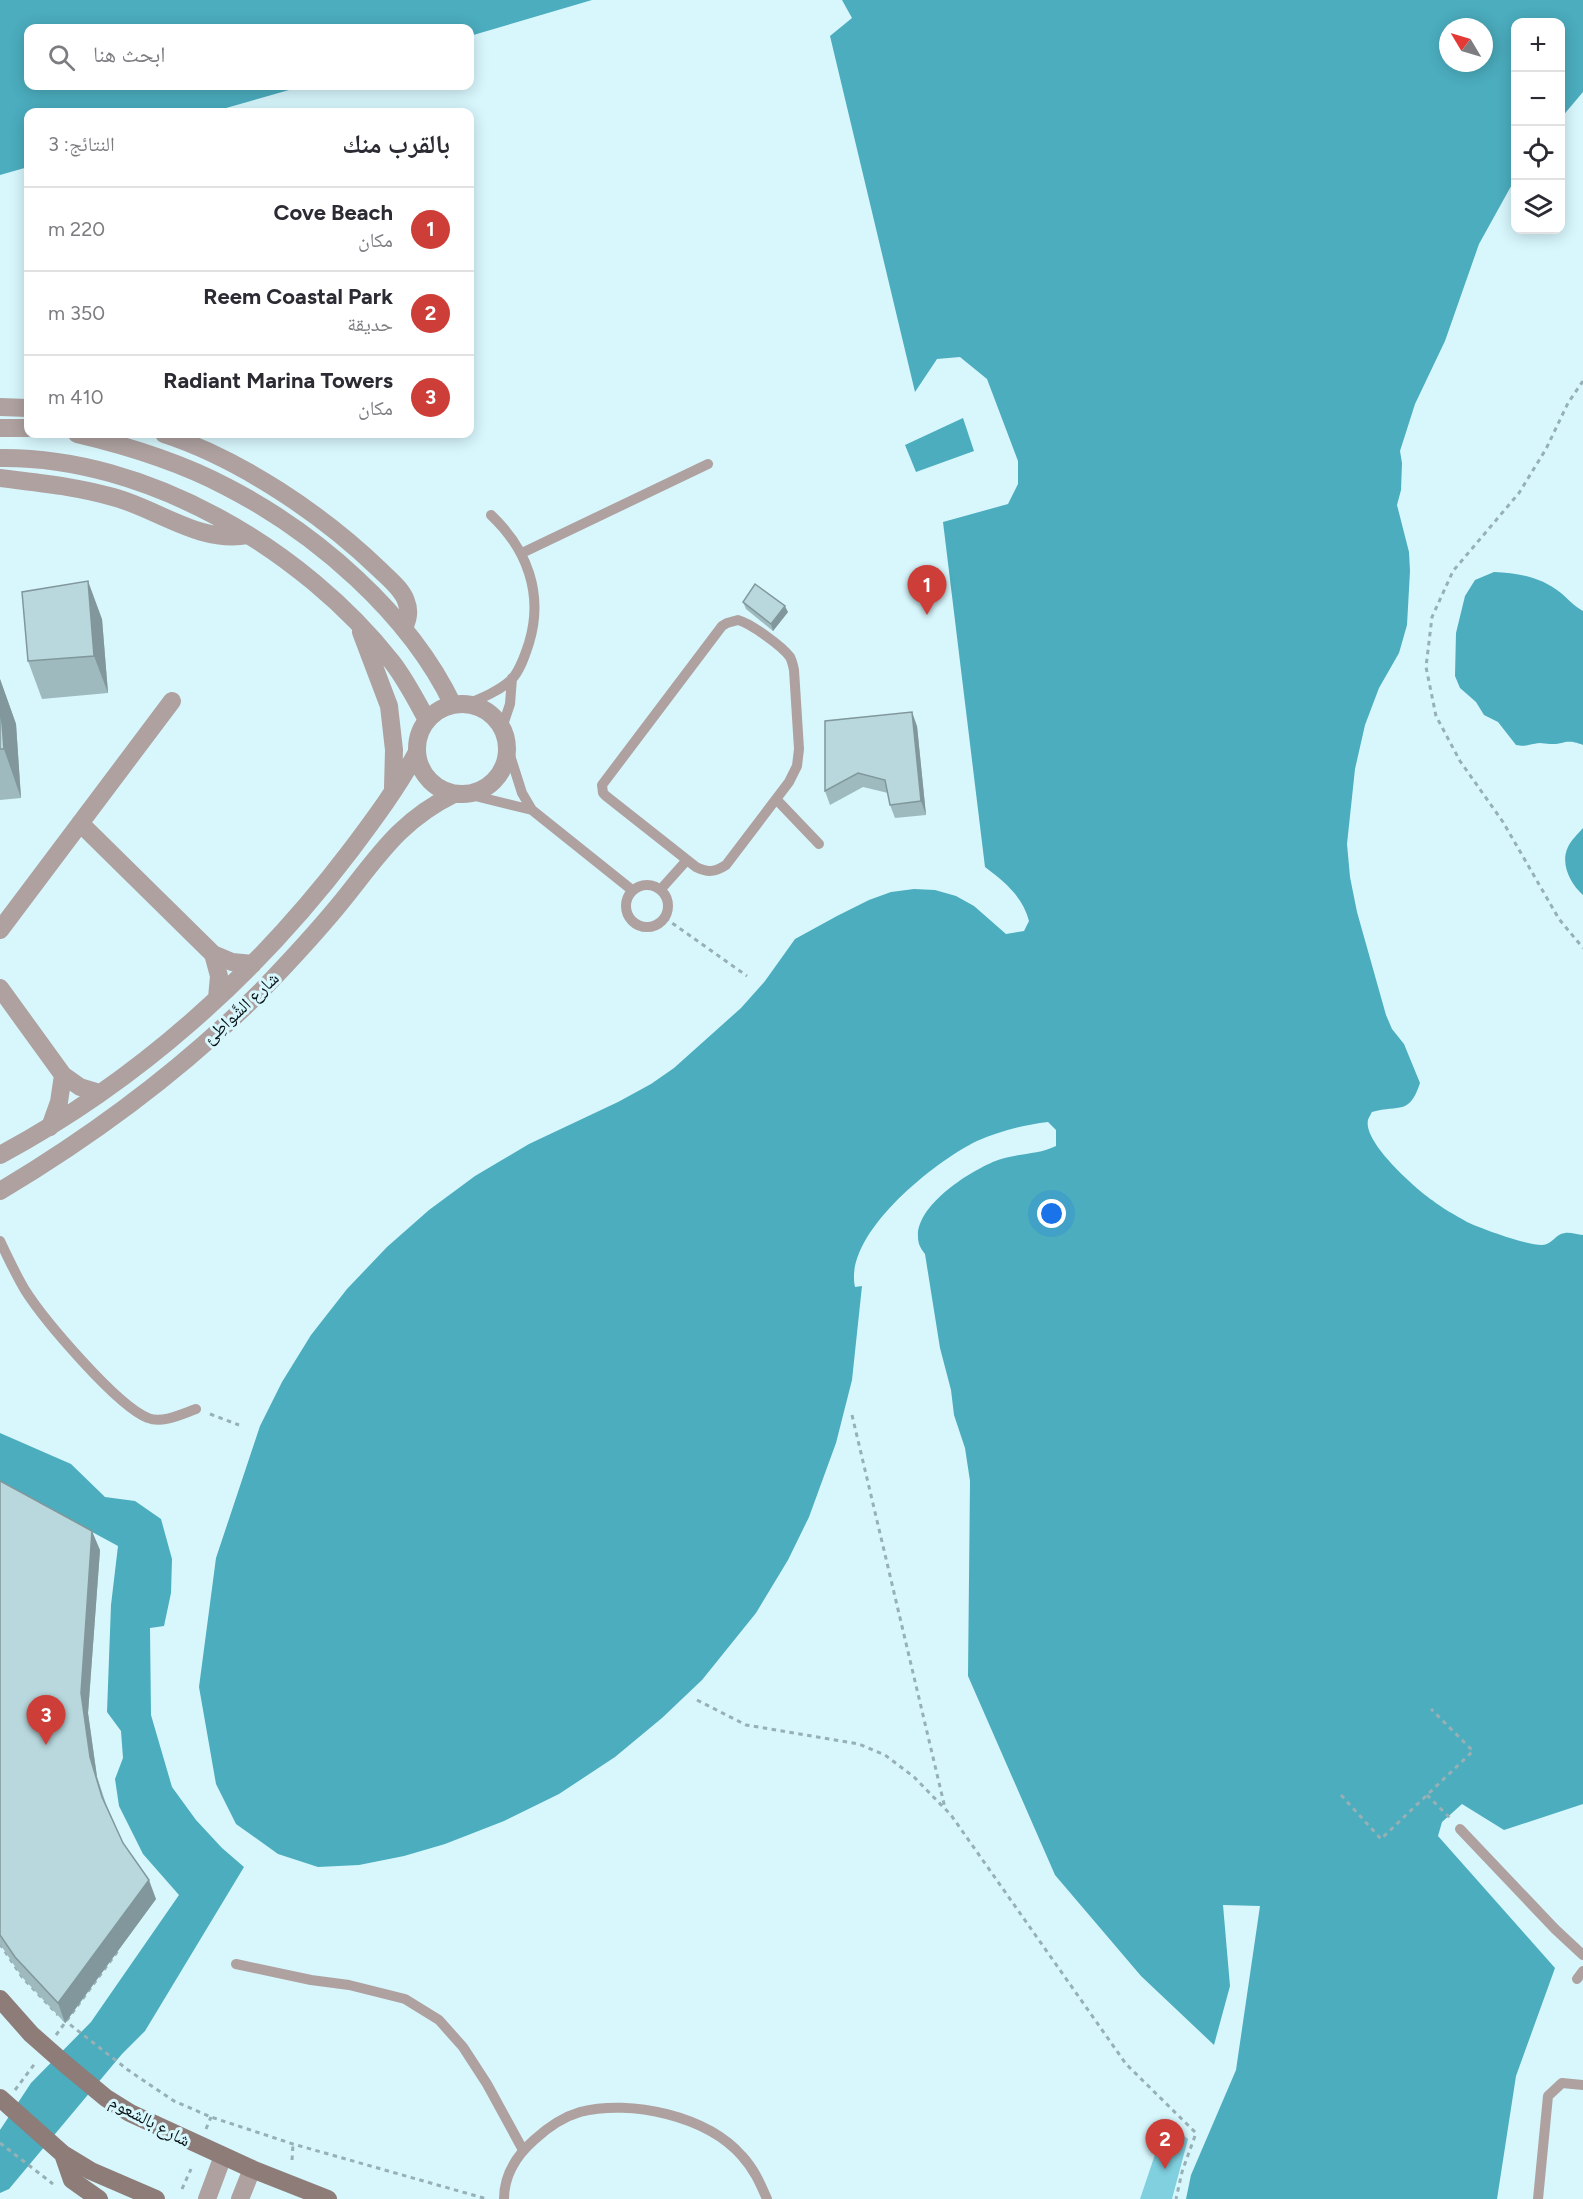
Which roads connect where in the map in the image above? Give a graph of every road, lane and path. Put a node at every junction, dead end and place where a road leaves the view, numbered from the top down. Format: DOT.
graph roads {
  1 [pos="1583,381"];
  2 [pos="0,407"];
  3 [pos="24,408"];
  4 [pos="0,428"];
  5 [pos="24,428"];
  6 [pos="91,438"];
  7 [pos="175,438"];
  8 [pos="0,458"];
  9 [pos="708,464"];
  10 [pos="0,478"];
  11 [pos="491,515"];
  12 [pos="248,535"];
  13 [pos="522,553"];
  14 [pos="359,625"];
  15 [pos="404,628"];
  16 [pos="512,678"];
  17 [pos="172,701"];
  18 [pos="460,704"];
  19 [pos="428,720"];
  20 [pos="502,728"];
  21 [pos="507,749"];
  22 [pos="417,752"];
  23 [pos="393,792"];
  24 [pos="461,794"];
  25 [pos="776,799"];
  26 [pos="532,810"];
  27 [pos="80,823"];
  28 [pos="819,844"];
  29 [pos="687,860"];
  30 [pos="660,889"];
  31 [pos="632,890"];
  32 [pos="665,918"];
  33 [pos="0,930"];
  34 [pos="1583,948"];
  35 [pos="213,954"];
  36 [pos="253,964"];
  37 [pos="747,976"];
  38 [pos="0,988"];
  39 [pos="217,998"];
  40 [pos="63,1076"];
  41 [pos="100,1094"];
  42 [pos="50,1126"];
  43 [pos="0,1155"];
  44 [pos="0,1191"];
  45 [pos="0,1241"];
  46 [pos="196,1410"];
  47 [pos="852,1415"];
  48 [pos="239,1425"];
  49 [pos="697,1700"];
  50 [pos="1431,1709"];
  51 [pos="1427,1794"];
  52 [pos="1341,1795"];
  53 [pos="946,1809"];
  54 [pos="1458,1827"];
  55 [pos="0,1944"];
  56 [pos="121,1947"];
  57 [pos="1583,1955"];
  58 [pos="236,1964"];
  59 [pos="2,2001"];
  60 [pos="52,2041"];
  61 [pos="39,2058"];
  62 [pos="1583,2085"];
  63 [pos="7,2096"];
  64 [pos="211,2117"];
  65 [pos="206,2130"];
  66 [pos="0,2143"];
  67 [pos="293,2144"];
  68 [pos="523,2150"];
  69 [pos="63,2154"];
  70 [pos="223,2156"];
  71 [pos="292,2160"];
  72 [pos="191,2169"];
  73 [pos="252,2169"];
  74 [pos="58,2188"];
  75 [pos="182,2190"];
  76 [pos="99,2199"];
  77 [pos="156,2199"];
  78 [pos="207,2199"];
  79 [pos="240,2199"];
  80 [pos="328,2199"];
  81 [pos="487,2199"];
  82 [pos="504,2199"];
  83 [pos="767,2199"];
  84 [pos="1176,2199"];
  85 [pos="1538,2199"];
  1 -- 34 [label="path"];
  2 -- 3 [label="street"];
  4 -- 5 [label="street"];
  6 -- 15 [label="street"];
  7 -- 15 [label="street"];
  8 -- 12 [label="street"];
  9 -- 13 [label="lane"];
  10 -- 12 [label="street"];
  11 -- 13 [label="lane"];
  12 -- 14 [label="street"];
  13 -- 16 [label="lane"];
  14 -- 19 [label="street"];
  14 -- 23 [label="street"];
  15 -- 18 [label="street"];
  16 -- 18 [label="lane"];
  16 -- 20 [label="lane"];
  17 -- 27 [label="street"];
  18 -- 19 [label="street"];
  18 -- 20 [label="street"];
  19 -- 22 [label="street"];
  20 -- 21 [label="street"];
  21 -- 24 [label="street"];
  21 -- 26 [label="lane"];
  22 -- 23 [label="street, شارع الشَّواطِئ"];
  22 -- 24 [label="street"];
  23 -- 36 [label="street, شارع الشَّواطِئ"];
  24 -- 26 [label="lane"];
  24 -- 44 [label="street, شارع الشَّواطِئ"];
  25 -- 28 [label="lane"];
  25 -- 29 [label="lane"];
  25 -- 29 [label="lane"];
  26 -- 31 [label="lane"];
  27 -- 33 [label="street"];
  27 -- 35 [label="street"];
  29 -- 30 [label="lane"];
  30 -- 31 [label="lane"];
  30 -- 32 [label="lane"];
  31 -- 32 [label="lane"];
  32 -- 37 [label="path"];
  35 -- 36 [label="street, شارع الشَّواطِئ"];
  35 -- 39 [label="street, شارع الشَّواطِئ"];
  36 -- 39 [label="street, شارع الشَّواطِئ"];
  38 -- 40 [label="street"];
  39 -- 41 [label="street, شارع الشَّواطِئ"];
  40 -- 41 [label="street"];
  40 -- 42 [label="street"];
  41 -- 42 [label="street, شارع الشَّواطِئ"];
  42 -- 43 [label="street, شارع الشَّواطِئ"];
  45 -- 46 [label="lane"];
  46 -- 48 [label="path"];
  47 -- 53 [label="path"];
  49 -- 53 [label="path"];
  50 -- 51 [label="path"];
  51 -- 52 [label="path"];
  51 -- 54 [label="path"];
  53 -- 84 [label="path"];
  54 -- 57 [label="lane"];
  55 -- 64 [label="path"];
  56 -- 60 [label="path"];
  58 -- 68 [label="lane"];
  59 -- 70 [label="main road, شارع بالشعوم"];
  61 -- 63 [label="path"];
  62 -- 85 [label="lane"];
  63 -- 69 [label="main road"];
  64 -- 65 [label="path"];
  64 -- 67 [label="path"];
  66 -- 74 [label="path"];
  67 -- 71 [label="path"];
  67 -- 81 [label="path"];
  68 -- 82 [label="lane"];
  68 -- 83 [label="lane"];
  69 -- 76 [label="main road"];
  69 -- 77 [label="main road"];
  70 -- 73 [label="main road, شارع بالشعوم"];
  70 -- 78 [label="street"];
  72 -- 75 [label="path"];
  73 -- 79 [label="street"];
  73 -- 80 [label="main road, شارع بالشعوم"];
}
